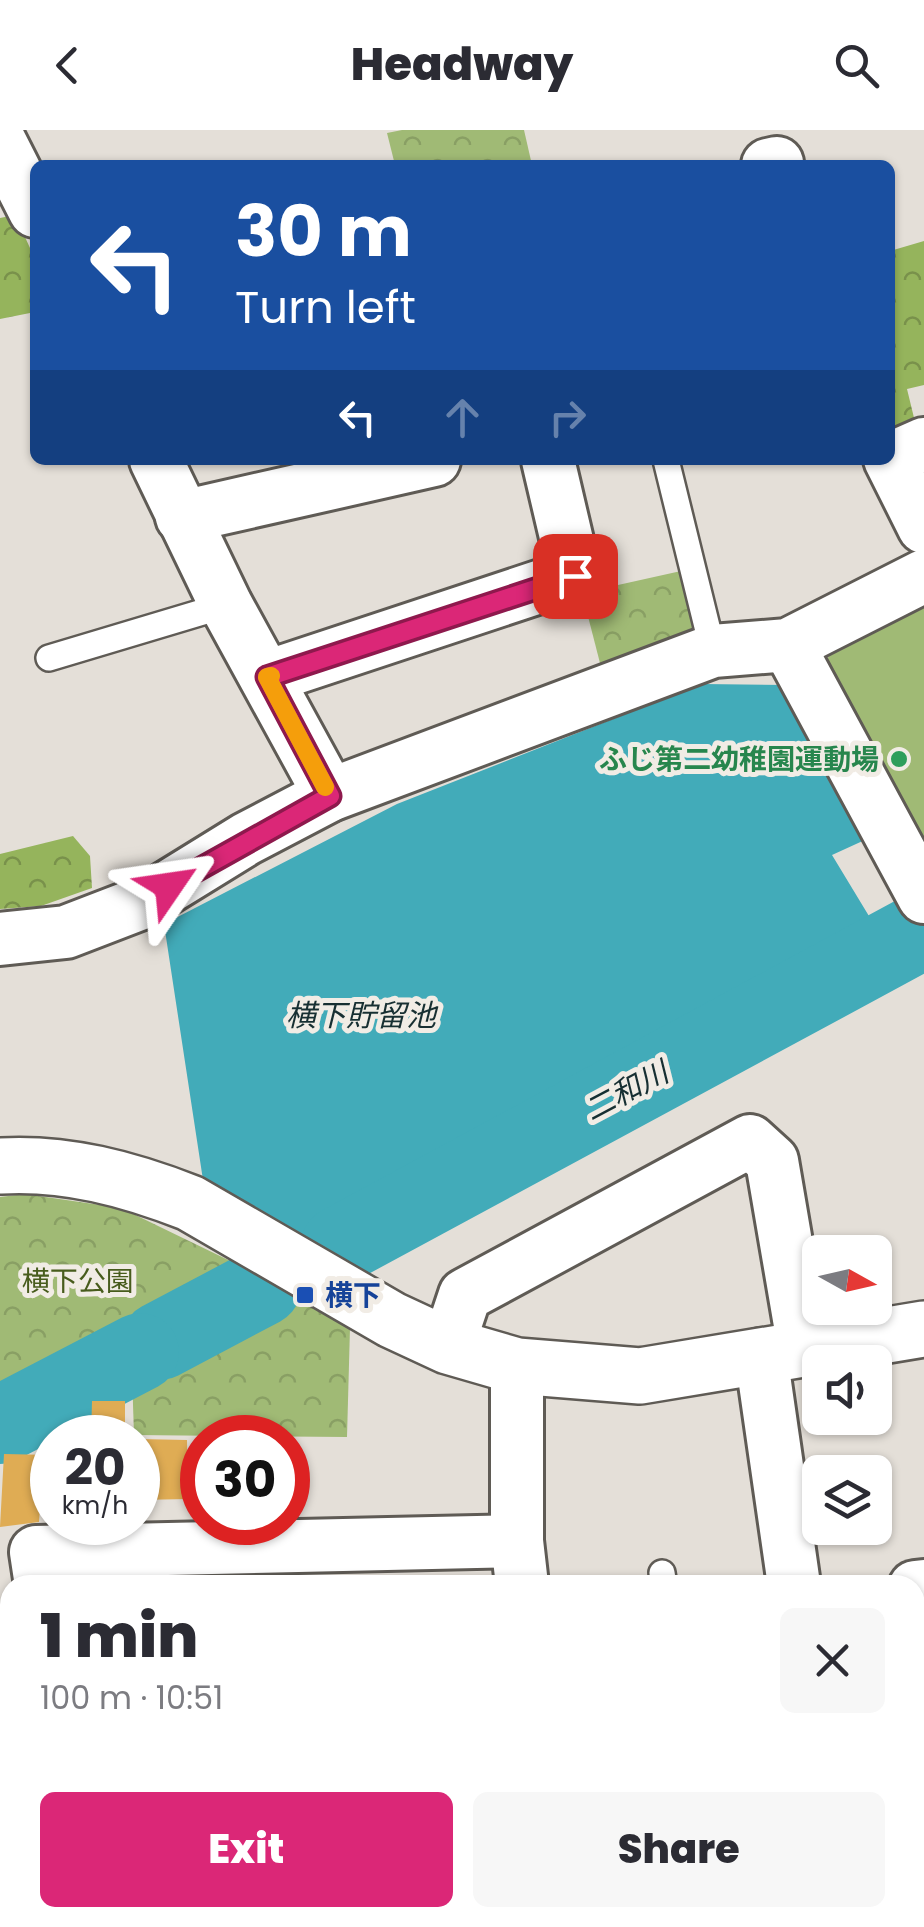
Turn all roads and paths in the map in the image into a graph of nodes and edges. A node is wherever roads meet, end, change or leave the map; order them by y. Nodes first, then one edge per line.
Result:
1 (0, 142) edge
2 (30, 201) edge
3 (924, 444) edge
4 (895, 457) edge
5 (158, 465) edge
6 (412, 465) edge
7 (549, 465) edge
8 (667, 465) edge
9 (893, 465) edge
10 (182, 517) junction
11 (924, 527) edge
12 (924, 576) edge
13 (226, 605) junction
14 (788, 645) junction
15 (712, 652) junction
16 (50, 658) dead end
17 (267, 677) junction
18 (330, 796) junction
19 (924, 897) edge
20 (0, 939) edge
21 (0, 1166) edge
22 (924, 1328) edge
23 (448, 1346) junction
24 (782, 1352) junction
25 (517, 1366) junction
26 (519, 1563) edge
27 (39, 1575) edge
28 (793, 1575) edge

1 - 2 street
3 - 4 street
5 - 10 street
6 - 10 street
7 - 17 street
8 - 15 lane
9 - 11 street
10 - 13 street
12 - 14 street
13 - 16 lane
13 - 17 street
14 - 15 street
14 - 19 street
15 - 18 street
17 - 18 street
18 - 20 street
21 - 23 street
22 - 24 street
23 - 24 street
23 - 25 street
24 - 25 street
24 - 28 street
25 - 26 street
26 - 27 street

